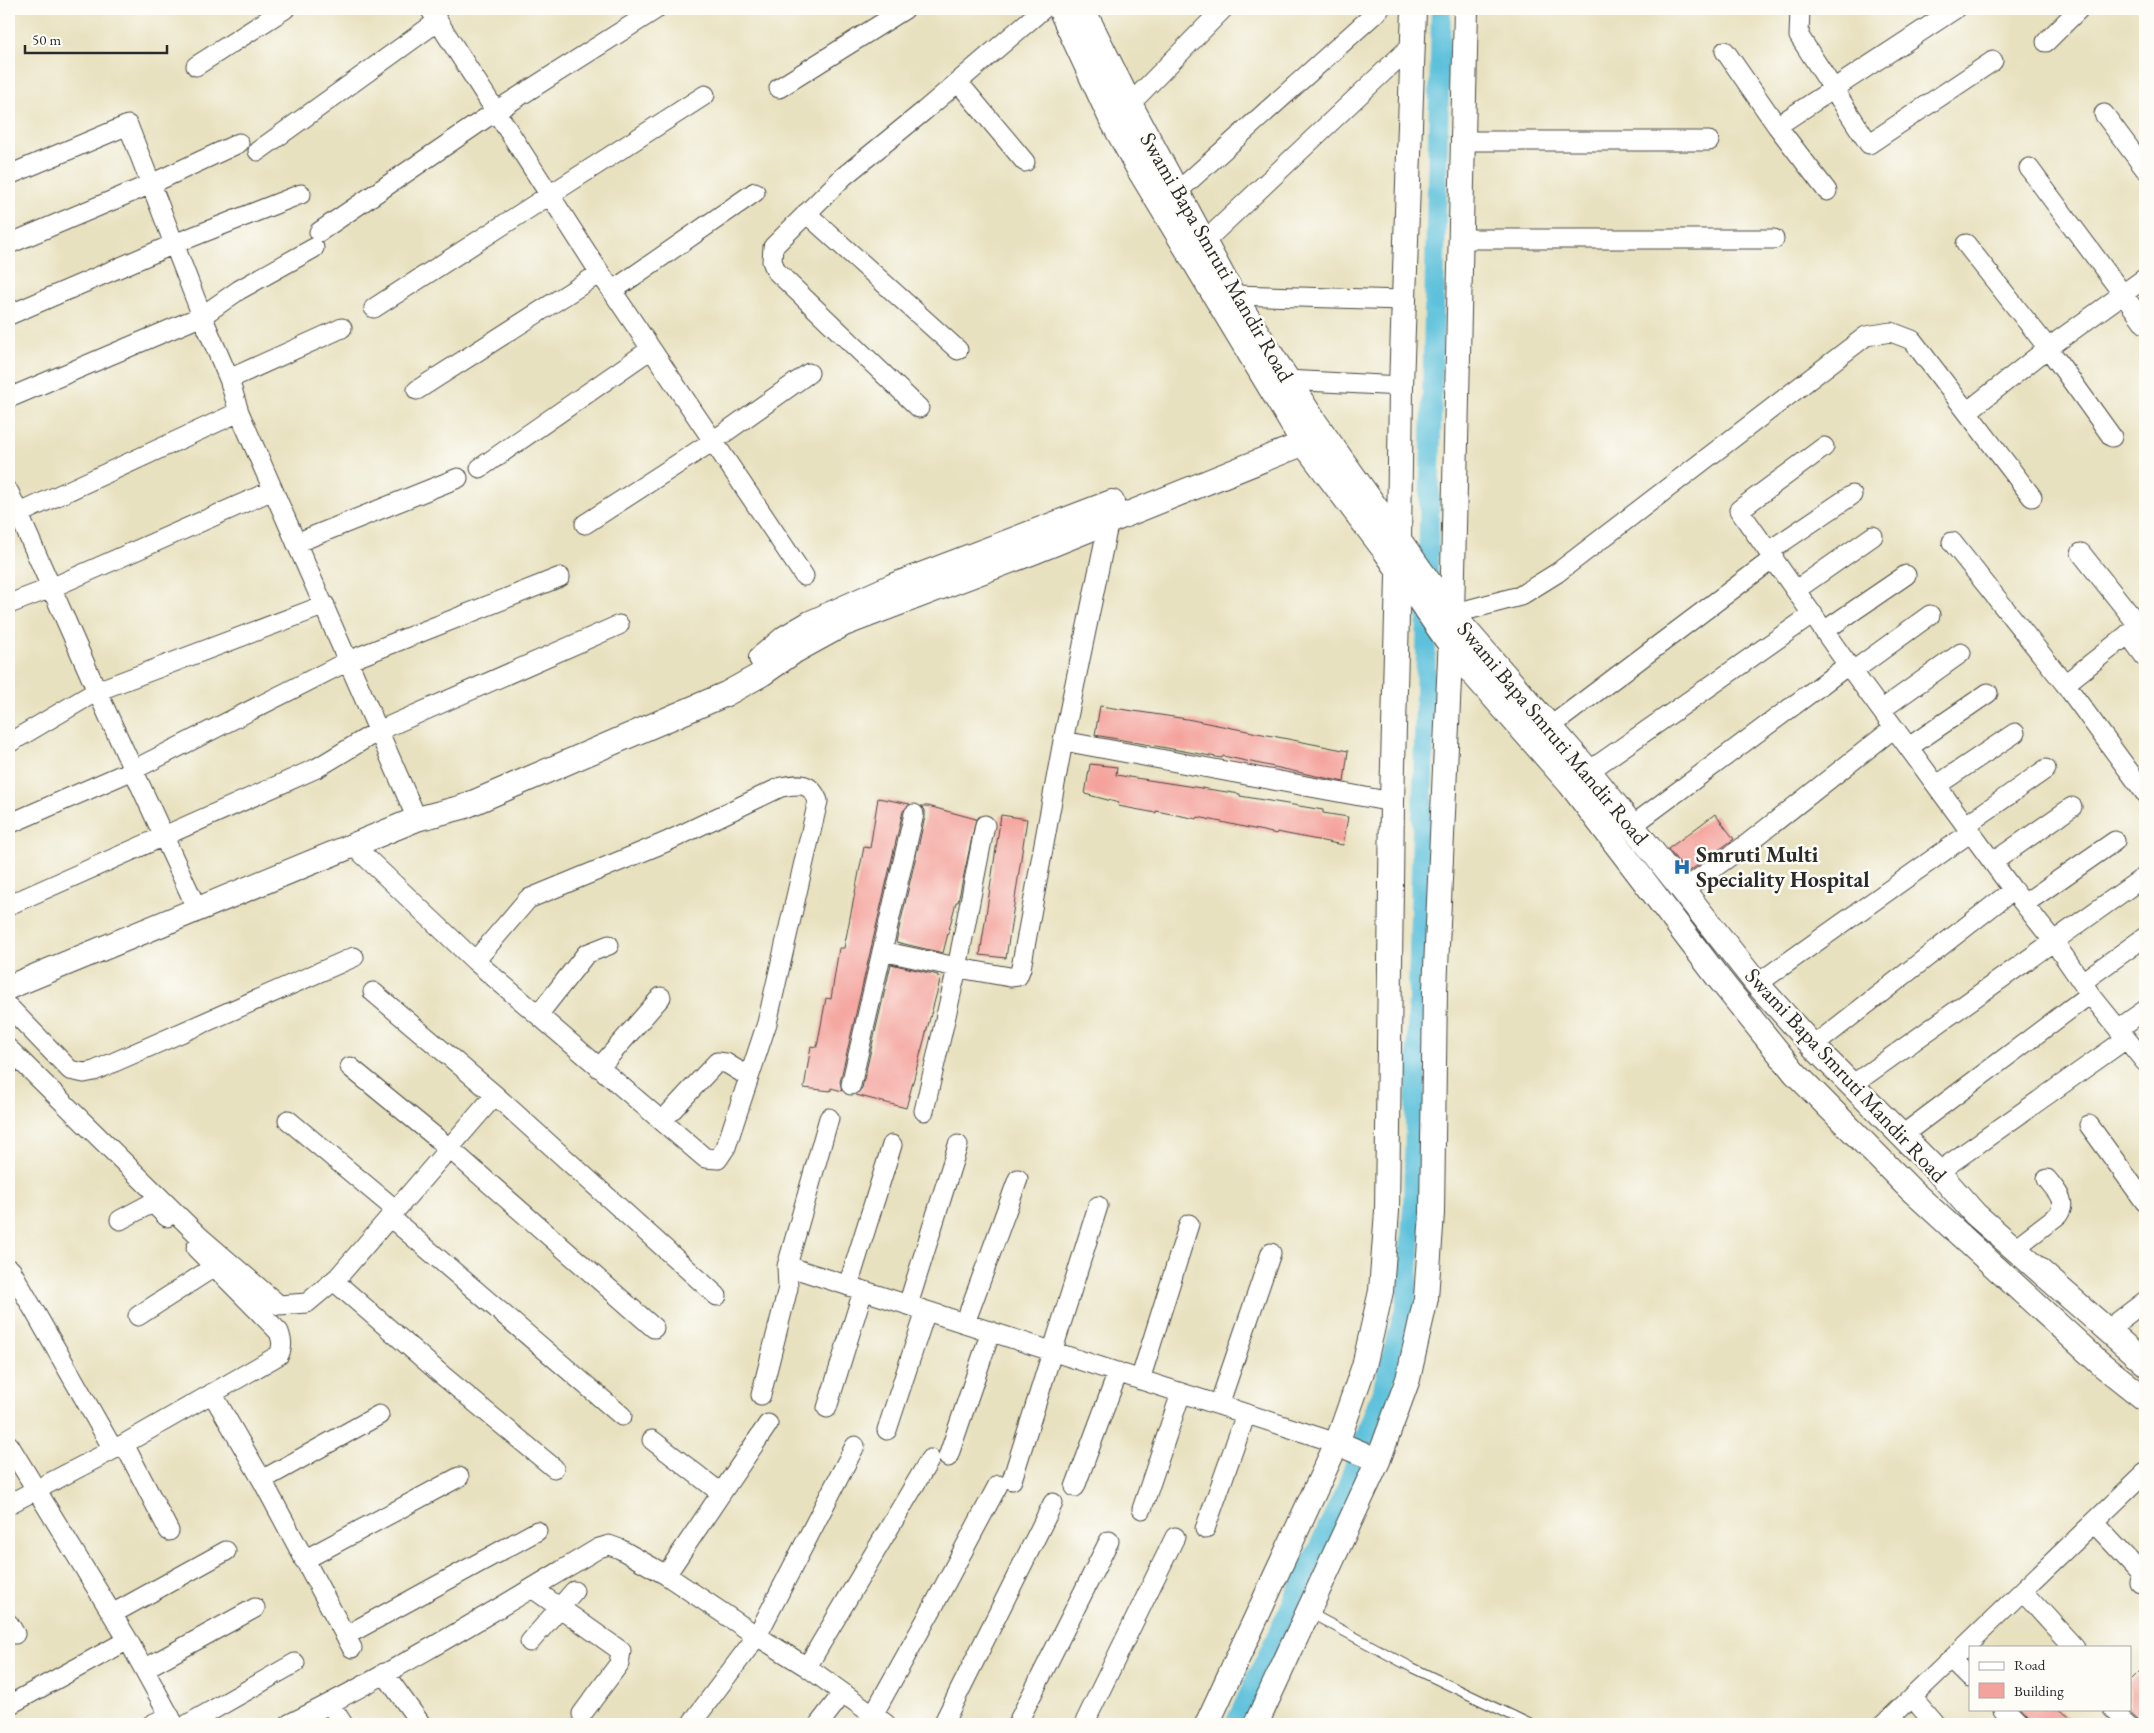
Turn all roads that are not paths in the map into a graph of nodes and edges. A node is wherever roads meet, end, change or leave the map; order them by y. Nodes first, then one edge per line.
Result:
1 (285, 9) edge
2 (904, 9) edge
3 (1043, 9) edge
4 (1060, 9) edge
5 (1084, 9) edge
6 (1223, 9) edge
7 (1380, 9) edge
8 (1414, 9) edge
9 (1466, 9) edge
10 (1800, 9) edge
11 (1955, 9) edge
12 (2079, 9) edge
13 (655, 10) dead end
14 (434, 15) edge
15 (2046, 42) dead end
16 (1412, 44) junction
17 (1725, 51) dead end
18 (1994, 61) dead end
19 (196, 66) dead end
20 (958, 82) junction
21 (779, 88) dead end
22 (1833, 88) junction
23 (705, 95) dead end
24 (1130, 104) junction
25 (496, 111) junction
26 (2104, 114) dead end
27 (1777, 126) junction
28 (1463, 141) junction
29 (1709, 141) dead end
30 (239, 143) dead end
31 (258, 151) dead end
32 (1025, 162) dead end
33 (2029, 168) dead end
34 (2145, 169) edge
35 (9, 175) edge
36 (151, 184) junction
37 (1827, 191) dead end
38 (755, 192) dead end
39 (1177, 192) junction
40 (301, 194) dead end
41 (550, 196) junction
42 (806, 213) junction
43 (1460, 239) junction
44 (1774, 239) dead end
45 (1205, 241) junction
46 (9, 244) edge
47 (174, 244) junction
48 (1966, 244) dead end
49 (600, 273) junction
50 (2145, 278) edge
51 (612, 291) junction
52 (2124, 293) junction
53 (1233, 295) junction
54 (1404, 300) junction
55 (374, 308) dead end
56 (9, 315) edge
57 (202, 316) junction
58 (2145, 324) edge
59 (342, 328) dead end
60 (651, 348) junction
61 (2048, 348) junction
62 (958, 350) dead end
63 (809, 373) dead end
64 (229, 379) junction
65 (1286, 380) junction
66 (1401, 386) junction
67 (416, 390) dead end
68 (9, 398) edge
69 (919, 408) dead end
70 (240, 412) junction
71 (1967, 412) junction
72 (1309, 433) junction
73 (2112, 437) dead end
74 (713, 441) junction
75 (1824, 447) dead end
76 (480, 468) dead end
77 (458, 478) dead end
78 (273, 490) junction
79 (9, 492) edge
80 (1852, 495) dead end
81 (2032, 497) dead end
82 (1109, 512) junction
83 (18, 514) junction
84 (585, 524) dead end
85 (1873, 536) dead end
86 (1399, 540) junction
87 (1952, 542) dead end
88 (296, 543) junction
89 (2081, 553) dead end
90 (1771, 554) junction
91 (1398, 570) junction
92 (1906, 575) dead end
93 (804, 576) dead end
94 (560, 577) dead end
95 (51, 588) junction
96 (1796, 590) junction
97 (9, 604) edge
98 (324, 605) junction
99 (1452, 614) junction
100 (1813, 614) junction
101 (1930, 615) dead end
102 (619, 625) dead end
103 (2137, 627) edge
104 (1824, 631) junction
105 (1451, 646) junction
106 (1961, 653) dead end
107 (2145, 657) edge
108 (348, 661) junction
109 (1850, 668) junction
110 (2064, 684) junction
111 (97, 691) junction
112 (1988, 693) dead end
113 (1881, 710) junction
114 (1550, 726) junction
115 (1894, 728) junction
116 (378, 731) junction
117 (2015, 733) dead end
118 (1063, 741) junction
119 (9, 743) edge
120 (1909, 747) junction
121 (2046, 769) dead end
122 (133, 770) junction
123 (1589, 771) junction
124 (1937, 785) junction
125 (2145, 793) edge
126 (1392, 802) junction
127 (2072, 807) dead end
128 (914, 814) dead end
129 (426, 816) junction
130 (9, 824) edge
131 (985, 825) dead end
132 (1633, 825) junction
133 (1969, 829) junction
134 (164, 837) junction
135 (2115, 841) dead end
136 (353, 846) junction
137 (1993, 862) junction
138 (2141, 880) dead end
139 (1683, 890) junction
140 (2018, 897) junction
141 (9, 904) edge
142 (197, 909) junction
143 (2145, 937) edge
144 (2054, 942) junction
145 (609, 945) dead end
146 (882, 952) junction
147 (354, 958) dead end
148 (475, 961) junction
149 (957, 968) junction
150 (1757, 984) junction
151 (9, 987) edge
152 (2086, 988) junction
153 (374, 992) dead end
154 (661, 997) dead end
155 (9, 1007) edge
156 (2145, 1010) edge
157 (538, 1015) junction
158 (2122, 1034) junction
159 (1813, 1046) junction
160 (9, 1049) edge
161 (2145, 1062) edge
162 (350, 1067) dead end
163 (599, 1068) junction
164 (749, 1077) junction
165 (851, 1085) dead end
166 (1852, 1086) junction
167 (495, 1095) junction
168 (924, 1111) dead end
169 (829, 1118) dead end
170 (288, 1120) dead end
171 (662, 1121) junction
172 (2089, 1125) dead end
173 (1901, 1136) junction
174 (892, 1145) dead end
175 (958, 1145) dead end
176 (449, 1148) junction
177 (1938, 1172) junction
178 (1018, 1178) dead end
179 (2047, 1180) dead end
180 (2145, 1202) edge
181 (1098, 1206) dead end
182 (166, 1210) junction
183 (393, 1213) junction
184 (120, 1220) dead end
185 (1190, 1224) dead end
186 (2015, 1248) junction
187 (1271, 1253) dead end
188 (787, 1266) junction
189 (214, 1267) junction
190 (11, 1270) dead end
191 (334, 1281) junction
192 (856, 1288) junction
193 (717, 1296) dead end
194 (2145, 1301) edge
195 (917, 1308) junction
196 (138, 1316) dead end
197 (965, 1323) junction
198 (654, 1328) dead end
199 (2107, 1330) junction
200 (990, 1331) junction
201 (1052, 1351) junction
202 (2145, 1363) edge
203 (1118, 1372) junction
204 (1140, 1380) junction
205 (212, 1393) junction
206 (1181, 1393) junction
207 (761, 1395) dead end
208 (2145, 1399) edge
209 (1219, 1405) junction
210 (827, 1408) dead end
211 (1246, 1414) junction
212 (379, 1415) dead end
213 (622, 1416) dead end
214 (768, 1424) dead end
215 (887, 1430) dead end
216 (652, 1440) dead end
217 (1337, 1443) junction
218 (9, 1445) edge
219 (119, 1446) junction
220 (855, 1446) dead end
221 (1378, 1460) junction
222 (554, 1468) dead end
223 (2145, 1474) edge
224 (459, 1477) dead end
225 (262, 1480) junction
226 (1075, 1487) dead end
227 (36, 1489) junction
228 (721, 1493) junction
229 (1053, 1503) dead end
230 (9, 1504) edge
231 (1142, 1509) dead end
232 (2094, 1523) junction
233 (1205, 1529) dead end
234 (169, 1531) dead end
235 (537, 1531) dead end
236 (1175, 1537) dead end
237 (1109, 1541) dead end
238 (226, 1551) dead end
239 (304, 1560) junction
240 (666, 1575) junction
241 (2139, 1582) dead end
242 (532, 1588) junction
243 (574, 1591) dead end
244 (2023, 1591) junction
245 (255, 1608) dead end
246 (560, 1609) junction
247 (1308, 1612) junction
248 (112, 1614) junction
249 (757, 1636) junction
250 (128, 1640) junction
251 (530, 1642) dead end
252 (2073, 1646) edge
253 (1951, 1659) junction
254 (294, 1663) dead end
255 (807, 1667) junction
256 (144, 1669) junction
257 (384, 1673) junction
258 (1969, 1677) edge
259 (843, 1693) junction
260 (1912, 1697) junction
261 (330, 1704) junction
262 (9, 1705) edge
263 (2004, 1710) edge
264 (2115, 1710) edge
265 (582, 1714) dead end
266 (172, 1720) edge
267 (879, 1720) edge
268 (152, 1724) edge
269 (188, 1724) edge
270 (289, 1724) edge
271 (343, 1724) edge
272 (421, 1724) edge
273 (691, 1724) edge
274 (819, 1724) edge
275 (943, 1724) edge
276 (1017, 1724) edge
277 (1084, 1724) edge
278 (1207, 1724) edge
279 (1256, 1724) edge
280 (1530, 1724) edge
281 (1884, 1724) edge
282 (1935, 1724) edge
283 (2018, 1724) edge
284 (2131, 1724) edge

1 - 19 street
2 - 21 street
3 - 20 street
4 - 72 street
5 - 24 street, Swami Bapa Smruti Mandir Road
6 - 24 street
7 - 39 street
8 - 16 street
9 - 28 street
10 - 22 street
11 - 22 street
12 - 15 street
13 - 25 street
14 - 25 street
14 - 31 street
16 - 45 street
16 - 54 street
17 - 27 street
18 - 22 street
20 - 32 street
20 - 42 street
22 - 27 street
23 - 41 street
24 - 39 street, Swami Bapa Smruti Mandir Road
25 - 41 street
25 - 57 street
26 - 34 street
27 - 37 street
28 - 29 street
28 - 43 street
30 - 36 street
33 - 52 street
35 - 36 street
36 - 46 street
36 - 47 street
38 - 51 street
39 - 45 street, Swami Bapa Smruti Mandir Road
40 - 47 street
41 - 49 street
41 - 55 street
42 - 62 street
42 - 69 street
43 - 44 street
43 - 99 street
45 - 53 street, Swami Bapa Smruti Mandir Road
47 - 56 street
47 - 57 street
48 - 61 street
49 - 51 street
49 - 67 street
50 - 52 street
51 - 60 street
52 - 58 street
52 - 61 street
53 - 54 street
53 - 65 street, Swami Bapa Smruti Mandir Road
54 - 66 street
57 - 64 street
57 - 68 street
59 - 64 street
60 - 74 street
60 - 76 street
61 - 71 street
61 - 73 street
63 - 74 street
64 - 70 street
65 - 66 street
65 - 72 street, Swami Bapa Smruti Mandir Road
66 - 86 street
70 - 78 street
70 - 83 street
71 - 81 street
71 - 99 street
72 - 82 street
72 - 86 street, Swami Bapa Smruti Mandir Road
72 - 91 street
74 - 84 street
74 - 93 street
75 - 90 street
77 - 88 street
78 - 88 street
78 - 95 street
79 - 83 street
80 - 90 street
82 - 118 street
82 - 129 street
83 - 95 street
85 - 96 street
86 - 91 street
86 - 99 street, Swami Bapa Smruti Mandir Road
87 - 110 street
88 - 98 street
89 - 103 street
90 - 96 street
90 - 114 street
91 - 105 street
91 - 126 street
92 - 104 street
94 - 108 street
95 - 97 street
95 - 111 street
96 - 100 street
98 - 108 street
98 - 111 street
99 - 105 street
99 - 114 street, Swami Bapa Smruti Mandir Road
100 - 104 street
100 - 123 street
101 - 109 street
102 - 116 street
103 - 107 street
103 - 110 street
104 - 109 street
105 - 208 street
105 - 221 street
106 - 113 street
108 - 116 street
108 - 122 street
109 - 113 street
109 - 132 street
110 - 125 street
111 - 119 street
111 - 122 street
112 - 120 street
113 - 115 street
114 - 123 street, Swami Bapa Smruti Mandir Road
115 - 120 street
115 - 139 street
116 - 129 street
116 - 134 street
117 - 124 street
118 - 126 street
118 - 149 street
120 - 124 street
121 - 133 street
122 - 130 street
122 - 134 street
123 - 132 street, Swami Bapa Smruti Mandir Road
124 - 133 street
126 - 217 street
127 - 137 street
128 - 146 street
129 - 136 street
131 - 149 street
132 - 139 street, Swami Bapa Smruti Mandir Road
133 - 137 street
133 - 150 street
134 - 141 street
134 - 142 street
135 - 140 street
136 - 142 street
136 - 148 street
137 - 140 street
138 - 144 street
139 - 150 street, Swami Bapa Smruti Mandir Road
140 - 144 street
140 - 159 street
142 - 151 street
143 - 152 street
144 - 152 street
144 - 166 street
145 - 157 street
146 - 149 street
146 - 165 street
147 - 155 street
148 - 157 street
148 - 164 street
149 - 168 street
150 - 159 street, Swami Bapa Smruti Mandir Road
152 - 158 street
152 - 173 street
153 - 167 street
154 - 163 street
156 - 158 street
157 - 163 street
158 - 161 street
158 - 177 street
159 - 166 street, Swami Bapa Smruti Mandir Road
160 - 182 street
162 - 176 street
163 - 171 street
164 - 171 street
164 - 171 street
166 - 173 street, Swami Bapa Smruti Mandir Road
167 - 176 street
167 - 193 street
169 - 188 street
170 - 183 street
172 - 180 street
173 - 177 street, Swami Bapa Smruti Mandir Road
174 - 192 street
175 - 195 street
176 - 183 street
176 - 198 street
177 - 186 street, Swami Bapa Smruti Mandir Road
178 - 197 street
179 - 186 street
181 - 201 street
182 - 184 street
182 - 189 street
182 - 191 street
183 - 191 street
183 - 213 street
185 - 204 street
186 - 199 street, Swami Bapa Smruti Mandir Road
187 - 209 street
188 - 192 street
188 - 207 street
189 - 196 street
189 - 205 street
190 - 219 street
191 - 222 street
192 - 195 street
192 - 210 street
194 - 199 street
195 - 197 street
195 - 215 street
197 - 200 street
199 - 202 street, Swami Bapa Smruti Mandir Road
200 - 201 street
200 - 255 street
201 - 203 street
201 - 267 street
203 - 204 street
203 - 226 street
204 - 206 street
205 - 219 street
205 - 225 street
206 - 209 street
206 - 231 street
209 - 211 street
211 - 217 street
211 - 233 street
212 - 225 street
214 - 228 street
216 - 228 street
217 - 221 street
217 - 278 street
218 - 227 street
219 - 227 street
219 - 234 street
220 - 249 street
221 - 247 street
223 - 232 street
224 - 239 street
225 - 239 street
227 - 230 street
227 - 248 street
228 - 240 street
229 - 275 street
232 - 241 street
232 - 244 street
235 - 239 street
236 - 277 street
237 - 276 street
238 - 248 street
240 - 242 street
240 - 249 street
242 - 246 street
242 - 257 street
243 - 246 street
244 - 252 street
244 - 253 street
245 - 256 street
246 - 251 street
246 - 265 street
247 - 279 street
247 - 280 lane
248 - 250 street
249 - 255 street
249 - 273 street
250 - 256 street
250 - 262 street
253 - 258 street
253 - 260 street
254 - 269 street
255 - 259 street
256 - 266 street
257 - 261 street
257 - 272 street
259 - 267 street
259 - 274 street
260 - 281 street
260 - 282 street
261 - 270 street
261 - 271 street
263 - 283 street
264 - 284 street
266 - 268 street

